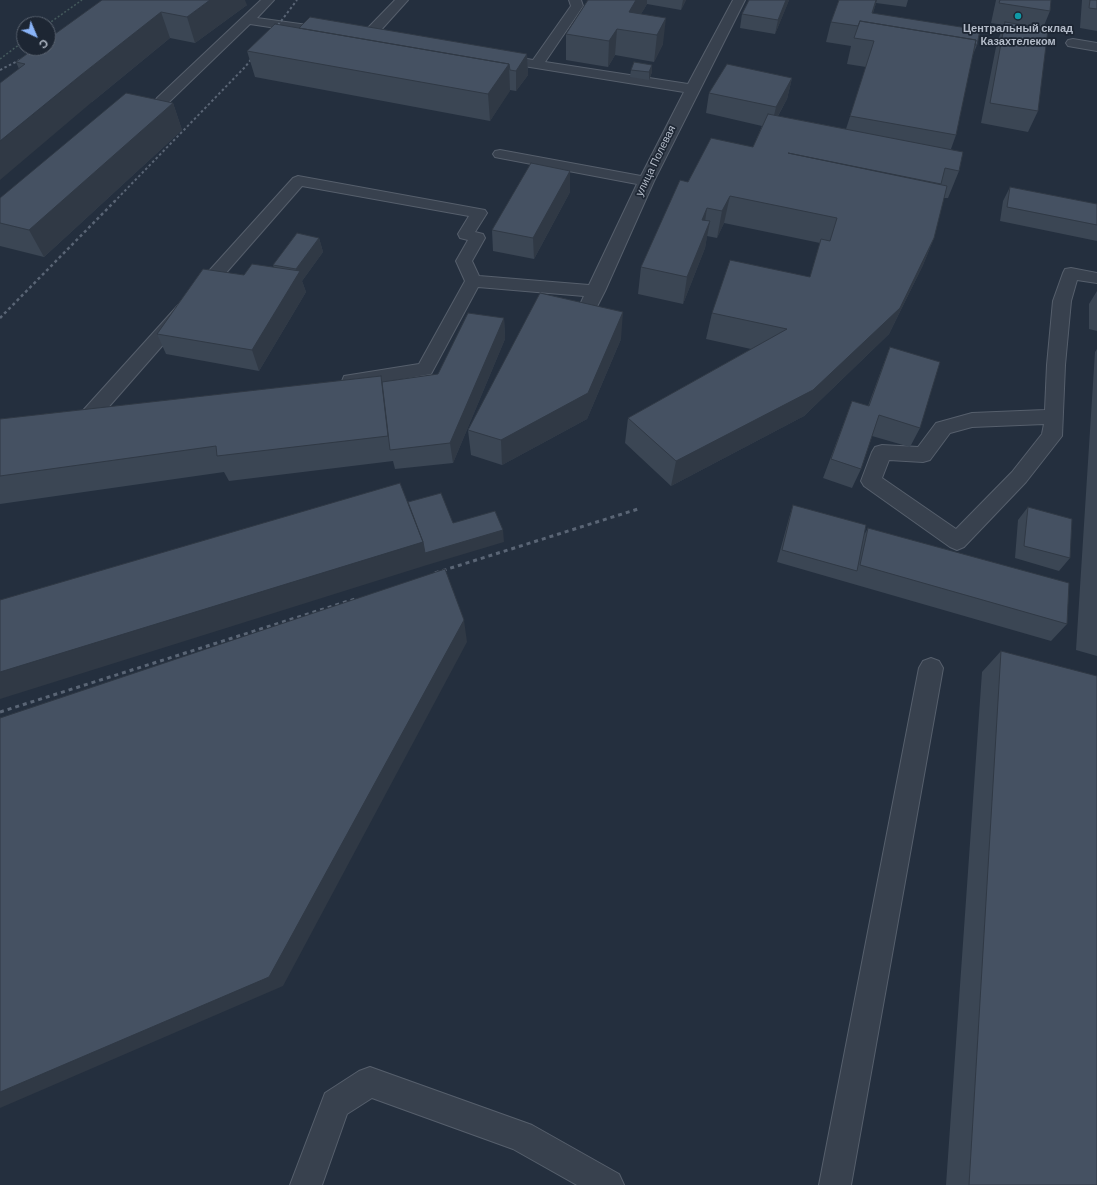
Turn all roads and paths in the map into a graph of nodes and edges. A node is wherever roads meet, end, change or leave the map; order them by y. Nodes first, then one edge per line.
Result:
1 (82, 0) edge
2 (268, 0) edge
3 (402, 0) edge
4 (575, 0) edge
5 (739, 0) edge
6 (56, 18) edge
7 (247, 20) junction
8 (367, 37) junction
9 (382, 40) edge
10 (1073, 43) dead end
11 (16, 47) edge
12 (1097, 47) edge
13 (483, 56) edge
14 (0, 58) edge
15 (537, 64) junction
16 (692, 89) junction
17 (162, 101) edge
18 (500, 154) dead end
19 (646, 181) junction
20 (1097, 278) edge
21 (473, 282) junction
22 (596, 291) junction
23 (579, 326) edge
24 (330, 384) edge
25 (1054, 417) junction
26 (109, 418) edge
27 (930, 668) dead end
28 (306, 1185) edge
29 (608, 1185) edge
30 (835, 1185) edge

1 - 6 path
2 - 7 street
3 - 8 street
4 - 15 street
5 - 16 street, улица Полевая
7 - 8 street
7 - 17 street
8 - 9 street
10 - 12 street
11 - 14 path
13 - 15 street
15 - 16 street
16 - 19 street, улица Полевая
18 - 19 street
19 - 22 street, улица Полевая
20 - 25 street
21 - 22 street
21 - 24 street
21 - 26 street
22 - 23 street, улица Полевая
25 - 25 street
27 - 30 street
28 - 29 street

